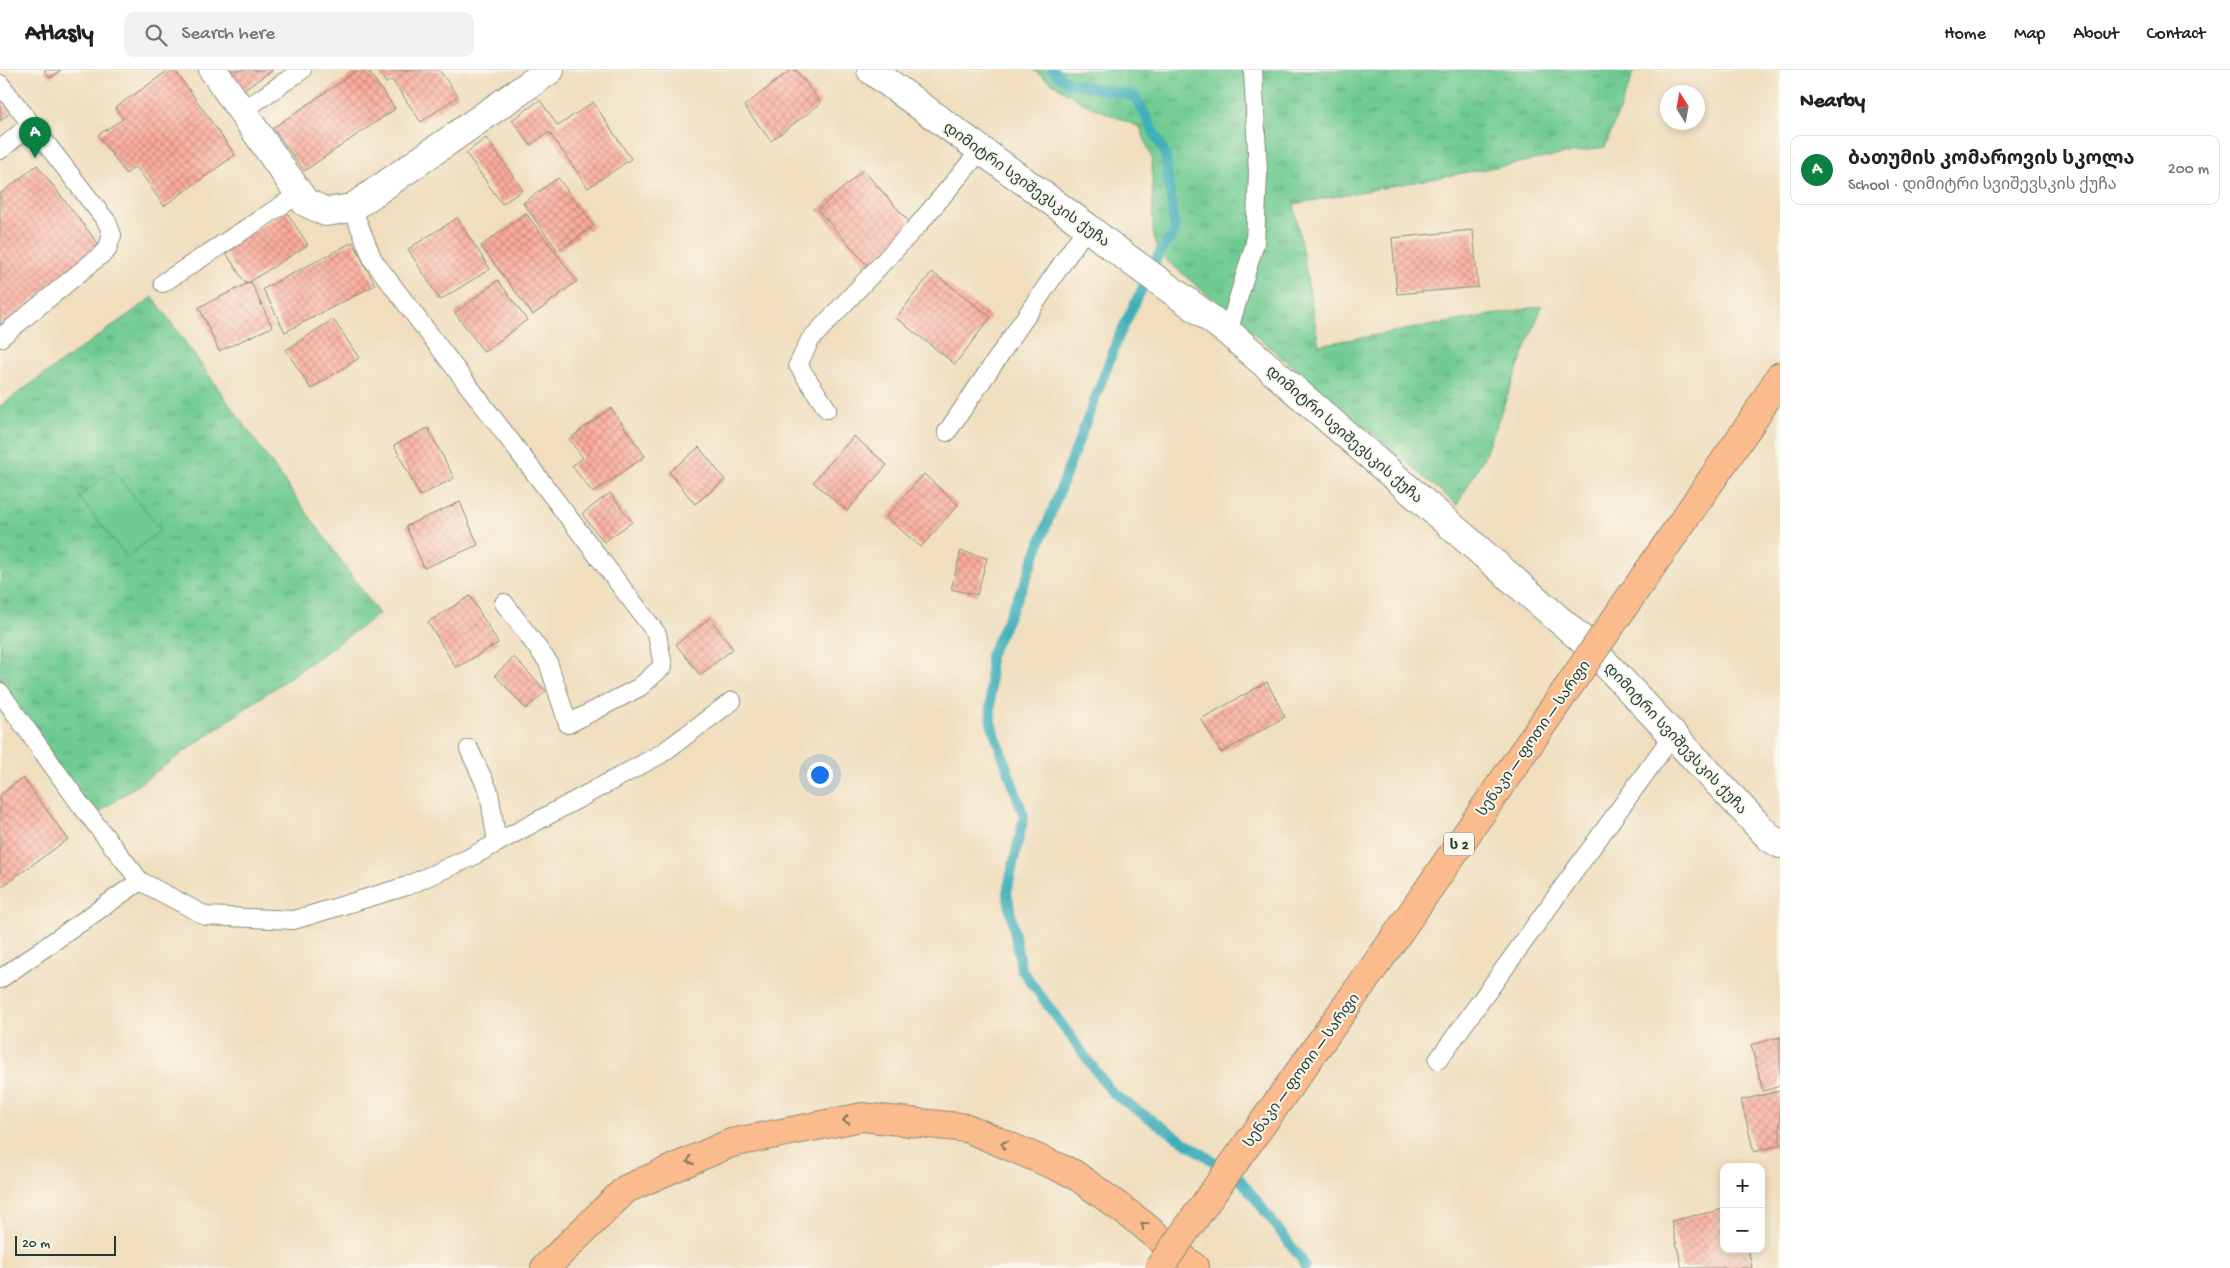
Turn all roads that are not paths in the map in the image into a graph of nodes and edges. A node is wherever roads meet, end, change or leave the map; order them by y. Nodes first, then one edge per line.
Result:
1 (212, 70) edge
2 (302, 70) edge
3 (550, 70) edge
4 (871, 70) edge
5 (1253, 70) edge
6 (0, 84) edge
7 (241, 112) junction
8 (31, 124) junction
9 (0, 150) edge
10 (982, 150) junction
11 (299, 194) junction
12 (352, 208) junction
13 (1087, 226) junction
14 (162, 282) dead end
15 (1228, 332) junction
16 (0, 338) edge
17 (1780, 376) edge
18 (827, 409) dead end
19 (947, 432) dead end
20 (504, 603) dead end
21 (0, 692) edge
22 (732, 702) dead end
23 (1673, 735) junction
24 (468, 749) dead end
25 (497, 843) junction
26 (1780, 844) edge
27 (140, 881) junction
28 (0, 979) edge
29 (1438, 1060) dead end
30 (545, 1268) edge
31 (1159, 1268) edge
32 (1195, 1268) edge

1 - 7 street
2 - 7 lane
3 - 12 street
4 - 10 street, დიმიტრი სვიშევსკის ქუჩა
5 - 15 lane
6 - 8 lane
7 - 11 street
8 - 9 lane
8 - 16 lane
10 - 13 street, დიმიტრი სვიშევსკის ქუჩა
10 - 18 lane
11 - 12 street
11 - 14 lane
12 - 20 lane
13 - 15 street, დიმიტრი სვიშევსკის ქუჩა
13 - 19 lane
15 - 23 street, დიმიტრი სვიშევსკის ქუჩა
17 - 31 highway, სენაკი — ფოთი — სარფი / ს 2, bridge
21 - 27 lane
22 - 25 lane
23 - 26 street, დიმიტრი სვიშევსკის ქუჩა
23 - 29 lane
24 - 25 lane
25 - 27 lane
27 - 28 lane
32 -> 30 highway

